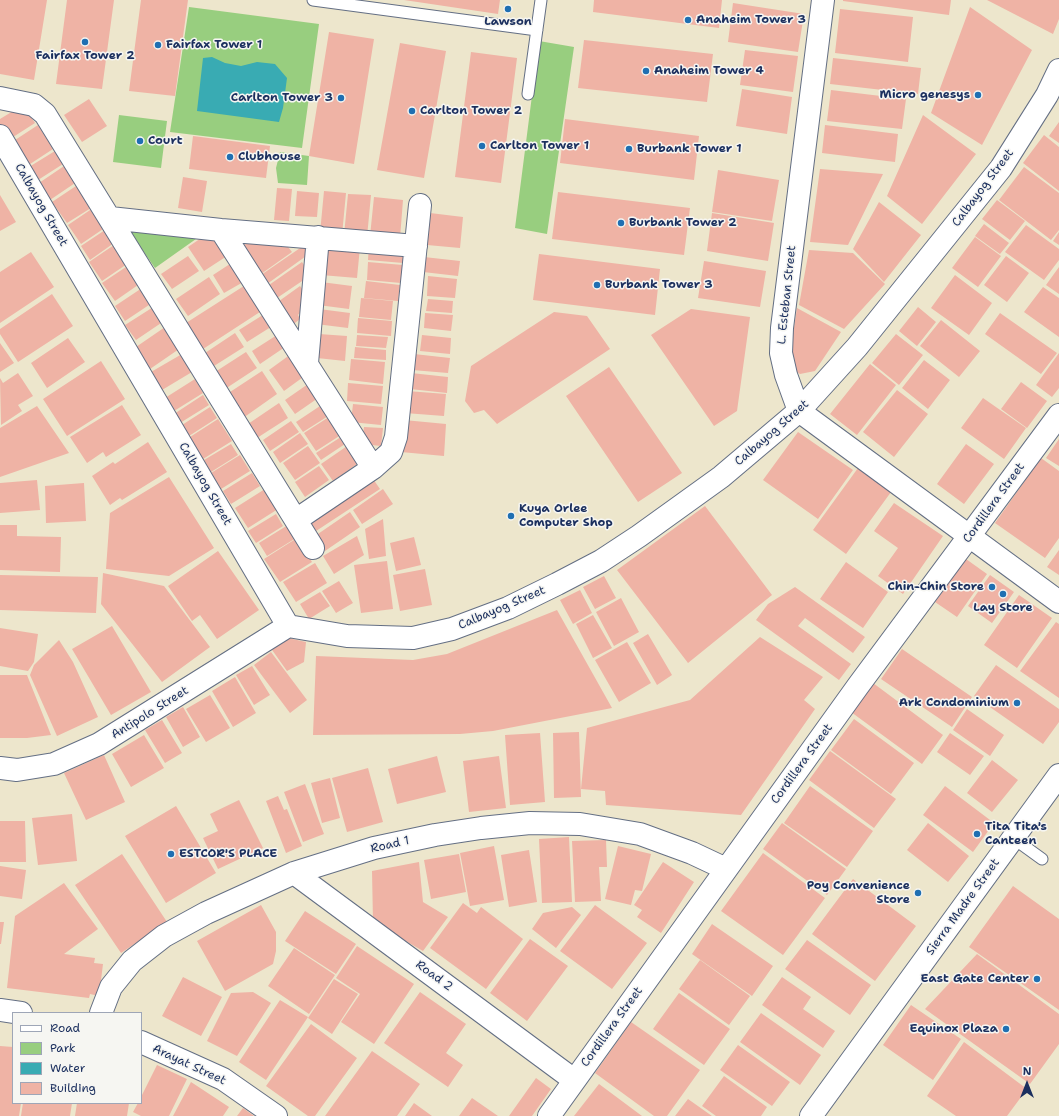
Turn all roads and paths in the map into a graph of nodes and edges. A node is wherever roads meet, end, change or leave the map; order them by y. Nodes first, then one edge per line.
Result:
1 (313, 0) edge
2 (540, 0) edge
3 (823, 0) edge
4 (537, 30) junction
5 (1059, 70) edge
6 (528, 94) dead end
7 (0, 98) edge
8 (0, 136) edge
9 (420, 205) dead end
10 (110, 218) junction
11 (221, 230) junction
12 (318, 237) junction
13 (416, 246) junction
14 (307, 363) junction
15 (799, 412) junction
16 (1059, 415) edge
17 (373, 468) junction
18 (296, 520) junction
19 (970, 537) junction
20 (313, 548) dead end
21 (1059, 602) edge
22 (288, 626) junction
23 (0, 768) edge
24 (1059, 775) edge
25 (1014, 838) junction
26 (1042, 859) dead end
27 (726, 869) junction
28 (294, 873) junction
29 (0, 1010) edge
30 (15, 1012) edge
31 (101, 1012) edge
32 (142, 1042) edge
33 (574, 1080) junction
34 (276, 1116) edge
35 (549, 1116) edge
36 (811, 1116) edge

1 - 4 lane
2 - 4 lane
3 - 15 street, L. Esteban Street
4 - 6 lane
5 - 15 street, Calbayog Street
7 - 10 street
8 - 22 street, Calbayog Street
9 - 13 street
10 - 11 street
10 - 18 street
11 - 12 street
11 - 14 street
12 - 13 street
12 - 14 street
13 - 17 street
14 - 17 street
15 - 19 street
15 - 22 street, Calbayog Street
16 - 19 street, Cordillera Street
17 - 18 street
18 - 20 street
19 - 21 street
19 - 27 street, Cordillera Street
22 - 23 street, Antipolo Street
24 - 25 street, Sierra Madre Street
25 - 26 lane
25 - 36 street, Sierra Madre Street
27 - 28 street, Road 1
27 - 33 street, Cordillera Street
28 - 31 street, Road 1
28 - 33 street, Road 2
29 - 30 street
32 - 34 street, Arayat Street
33 - 35 street, Cordillera Street

